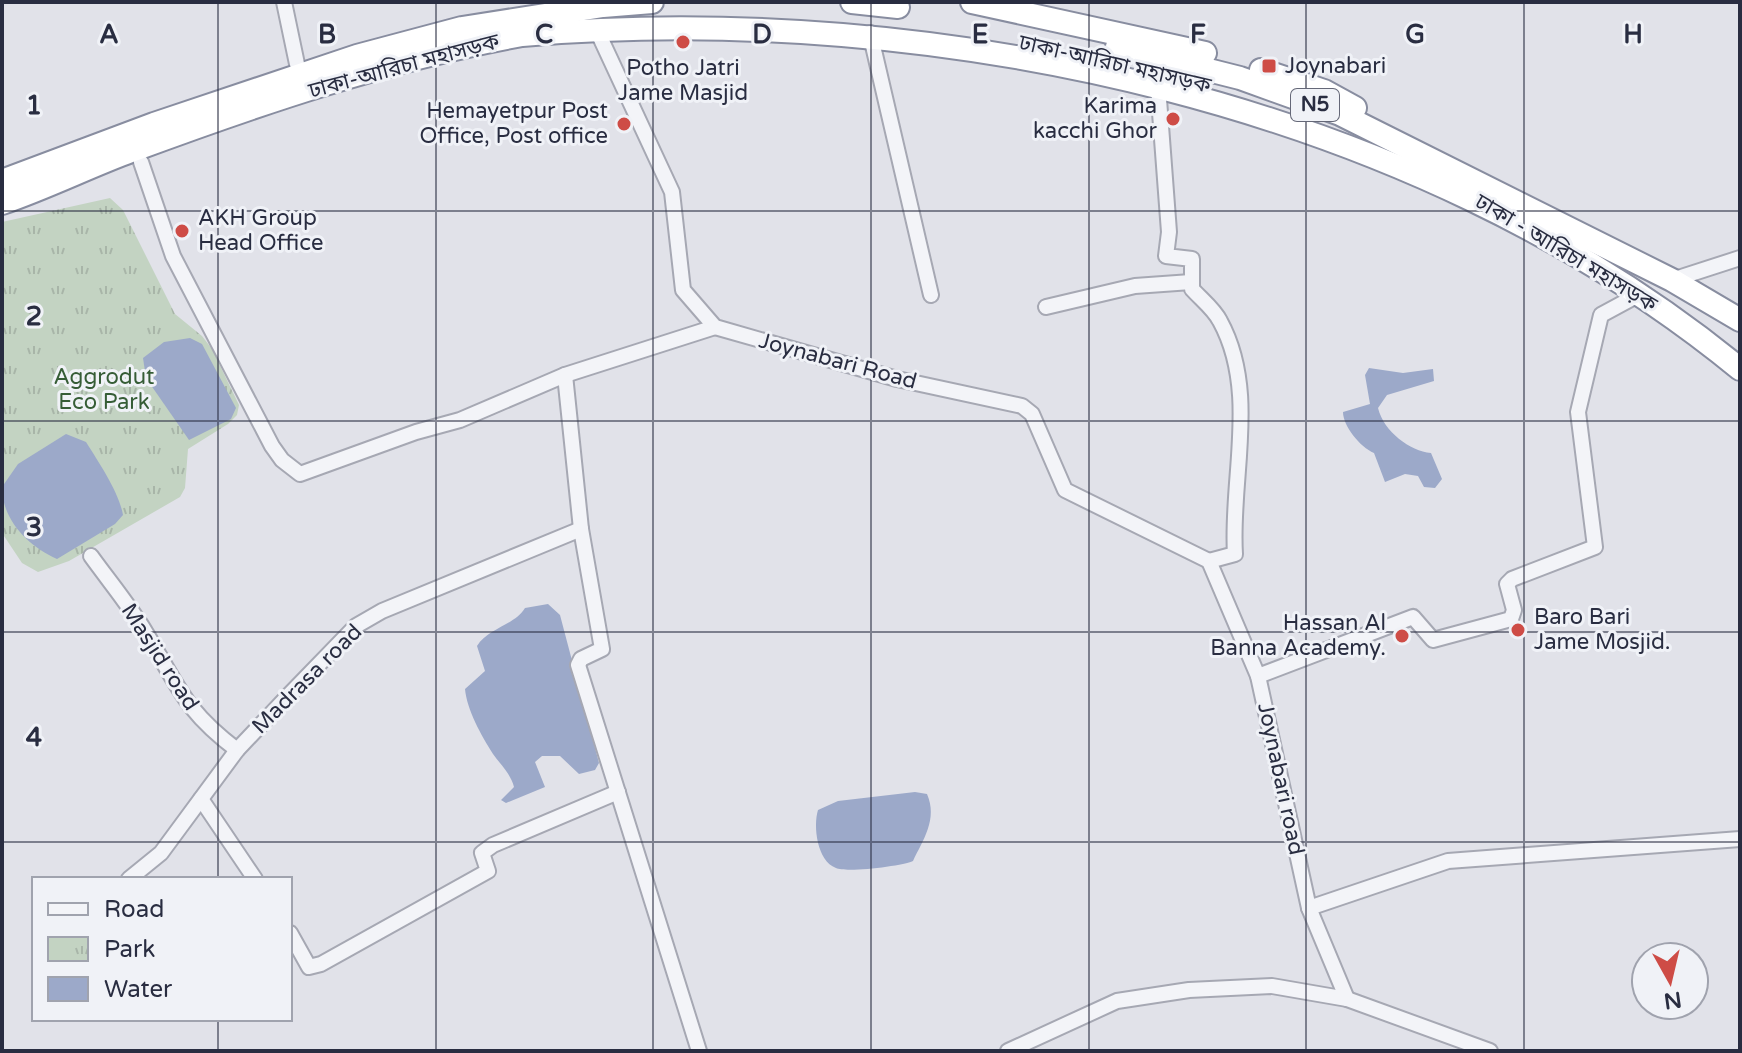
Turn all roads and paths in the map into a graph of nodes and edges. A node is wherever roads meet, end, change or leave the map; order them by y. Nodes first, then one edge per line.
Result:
1 (284, 2) edge
2 (534, 2) edge
3 (652, 2) edge
4 (852, 2) edge
5 (963, 8) edge
6 (924, 10) dead end
7 (870, 33) junction
8 (600, 37) junction
9 (297, 64) junction
10 (1158, 86) junction
11 (1386, 145) junction
12 (141, 162) junction
13 (13, 185) edge
14 (2, 203) edge
15 (1740, 258) edge
16 (1672, 280) junction
17 (1191, 285) junction
18 (931, 295) dead end
19 (1638, 295) junction
20 (1046, 307) dead end
21 (1740, 320) edge
22 (715, 327) junction
23 (1740, 369) edge
24 (565, 375) junction
25 (581, 529) junction
26 (91, 556) dead end
27 (1209, 561) junction
28 (1258, 676) junction
29 (237, 750) junction
30 (618, 792) junction
31 (201, 799) junction
32 (1740, 839) edge
33 (131, 877) edge
34 (254, 877) edge
35 (1309, 908) junction
36 (292, 937) edge
37 (1347, 999) junction
38 (699, 1051) edge
39 (1008, 1051) edge
40 (1490, 1051) edge

1 - 9 street
2 - 9 highway
3 - 13 highway, ঢাকা-আরিচা মহাসড়ক / N5
4 - 6 highway
5 - 11 highway, ঢাকা-আরিচা মহাসড়ক / N5
7 - 8 highway
7 - 10 highway
7 - 18 street
8 - 12 highway
8 - 22 street
9 - 13 highway
10 - 11 highway
10 - 17 street
11 - 13 highway, ঢাকা-আরিচা মহাসড়ক / N5
11 - 16 highway, ঢাকা-আরিচা মহাসড়ক / N5
11 - 19 highway, ঢাকা - আরিচা মহাসড়ক / N5
12 - 13 highway
12 - 24 street
13 - 14 highway, ঢাকা-আরিচা মহাসড়ক / N5
15 - 16 street
16 - 21 highway, ঢাকা-আরিচা মহাসড়ক / N5
17 - 20 street
17 - 27 street
19 - 23 highway, ঢাকা - আরিচা মহাসড়ক / N5
19 - 28 street
22 - 24 street
22 - 27 street, Joynabari Road
24 - 25 street
25 - 29 street, Madrasa road
25 - 30 street
26 - 29 street, Masjid road
27 - 28 street, Joynabari road
28 - 35 street, Joynabari road
29 - 31 street, Madrasa road
30 - 36 street
30 - 38 street
31 - 33 street, Madrasa road
31 - 34 street
32 - 35 street
35 - 37 street, Joynabari road
37 - 39 street
37 - 40 street

